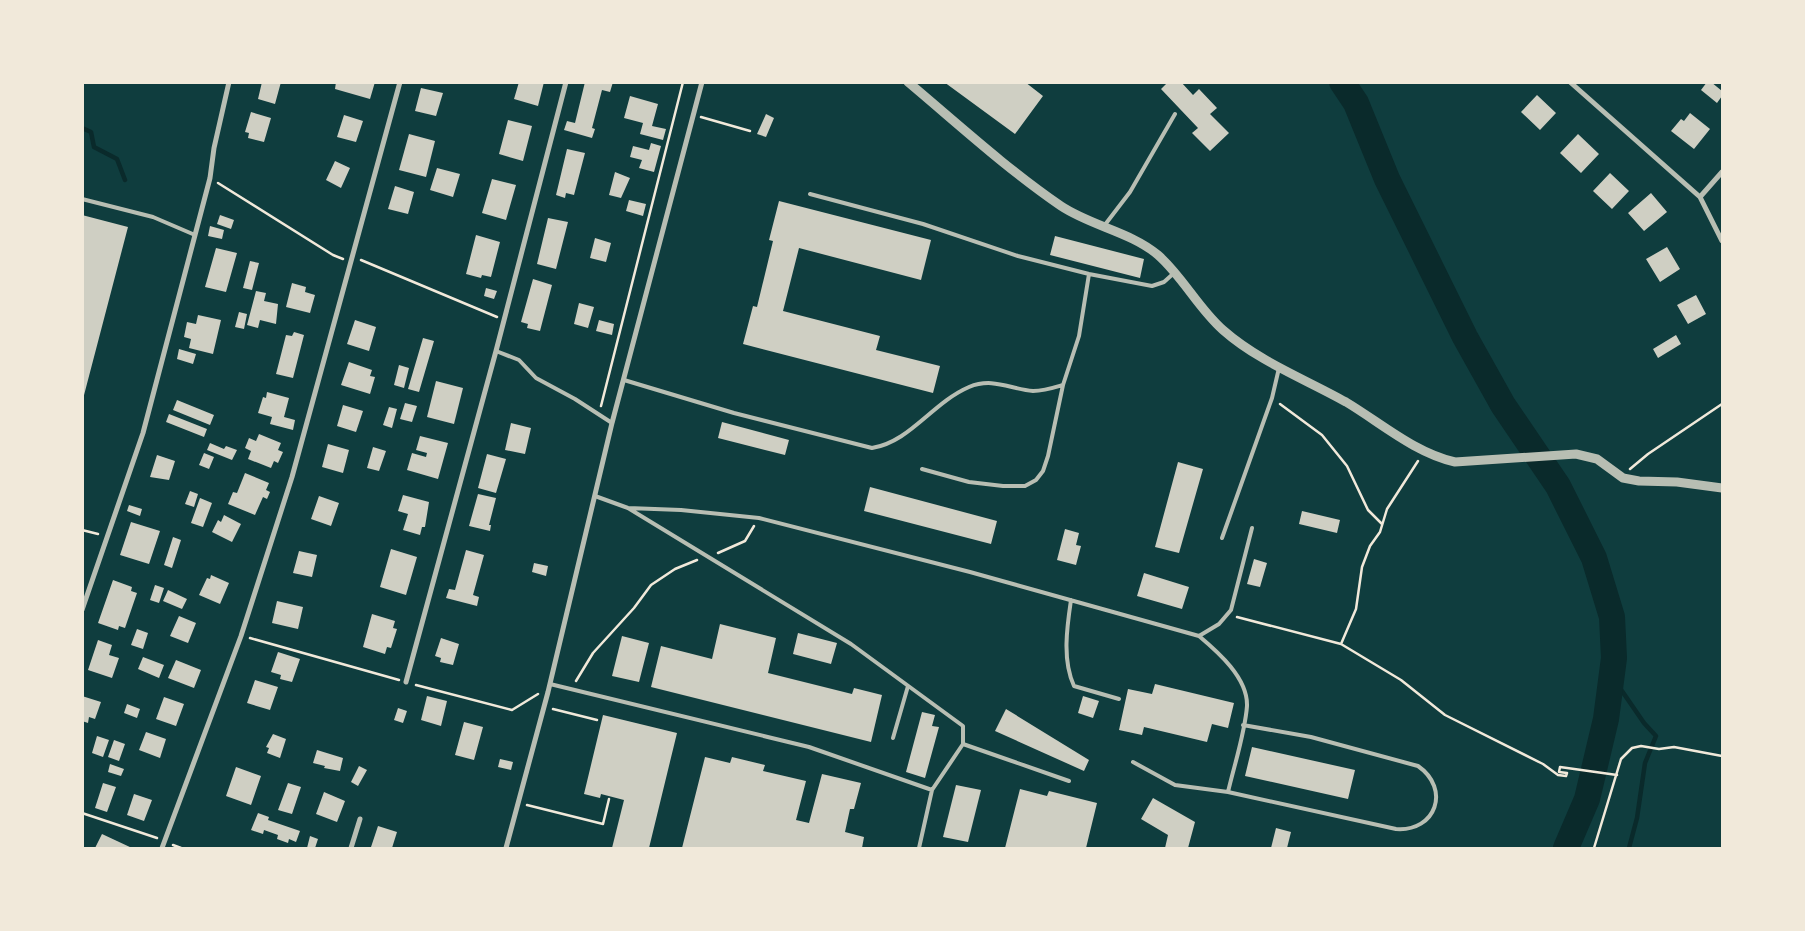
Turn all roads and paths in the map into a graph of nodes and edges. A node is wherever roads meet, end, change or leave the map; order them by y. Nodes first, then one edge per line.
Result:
1 (229, 82) edge
2 (400, 82) edge
3 (566, 82) edge
4 (683, 82) edge
5 (702, 82) edge
6 (908, 82) edge
7 (1570, 82) edge
8 (1175, 114) dead end
9 (693, 115) junction
10 (750, 131) dead end
11 (1722, 172) edge
12 (210, 178) junction
13 (810, 194) dead end
14 (1700, 197) junction
15 (82, 199) edge
16 (1103, 228) junction
17 (195, 235) junction
18 (1722, 241) edge
19 (352, 259) junction
20 (1174, 273) junction
21 (1089, 274) junction
22 (503, 320) junction
23 (496, 351) junction
24 (1280, 367) junction
25 (624, 380) junction
26 (1063, 385) junction
27 (1272, 398) junction
28 (1722, 404) edge
29 (599, 414) junction
30 (612, 423) junction
31 (1424, 451) junction
32 (922, 469) dead end
33 (1614, 473) junction
34 (1722, 488) edge
35 (595, 496) junction
36 (628, 508) junction
37 (759, 518) junction
38 (1382, 524) junction
39 (1252, 528) dead end
40 (82, 530) edge
41 (108, 536) junction
42 (1222, 538) dead end
43 (707, 556) junction
44 (1071, 600) junction
45 (82, 610) edge
46 (1229, 614) junction
47 (241, 636) junction
48 (1198, 636) junction
49 (1340, 644) junction
50 (406, 682) junction
51 (550, 684) junction
52 (908, 686) junction
53 (571, 689) junction
54 (548, 692) junction
55 (1119, 699) dead end
56 (544, 706) junction
57 (597, 720) dead end
58 (1243, 725) junction
59 (893, 738) dead end
60 (963, 744) junction
61 (1722, 756) edge
62 (1133, 762) dead end
63 (1617, 775) junction
64 (1069, 781) dead end
65 (932, 790) junction
66 (1228, 792) junction
67 (610, 799) dead end
68 (518, 803) junction
69 (82, 813) edge
70 (360, 819) dead end
71 (165, 841) junction
72 (162, 848) edge
73 (351, 848) edge
74 (506, 848) edge
75 (919, 848) edge
76 (1594, 848) edge

1 - 12 street
2 - 19 street
3 - 22 street
4 - 29 path
5 - 9 street
6 - 16 street
7 - 14 street
8 - 16 lane
9 - 10 path
9 - 25 street
11 - 14 street
12 - 17 street
12 - 19 path
13 - 21 lane
14 - 18 street
15 - 17 lane
16 - 20 street
17 - 41 street
19 - 22 path
19 - 47 street
20 - 21 lane
20 - 24 street
21 - 26 lane
22 - 23 street
23 - 29 lane
23 - 50 street
24 - 27 lane
24 - 31 street
25 - 26 lane
25 - 30 street
26 - 32 lane
27 - 38 path
27 - 42 lane
28 - 33 path
29 - 30 lane
30 - 35 street
31 - 33 street
31 - 38 path
33 - 34 street
35 - 36 lane
35 - 51 street
36 - 37 lane
36 - 43 lane
37 - 43 path
37 - 44 lane
38 - 49 path
39 - 46 lane
40 - 41 path
41 - 45 street
43 - 52 lane
43 - 53 path
44 - 48 lane
44 - 55 lane
46 - 48 lane
46 - 49 path
47 - 50 path
47 - 71 street
48 - 58 lane
49 - 63 path
50 - 54 path
51 - 53 lane
51 - 54 street
52 - 59 lane
52 - 60 lane
53 - 65 lane
54 - 56 street
56 - 57 path
56 - 68 street
58 - 66 lane
58 - 66 lane
60 - 64 lane
60 - 65 lane
61 - 63 path
62 - 66 lane
63 - 76 path
65 - 75 lane
67 - 68 path
68 - 74 street
69 - 71 path
70 - 73 street
71 - 72 street

